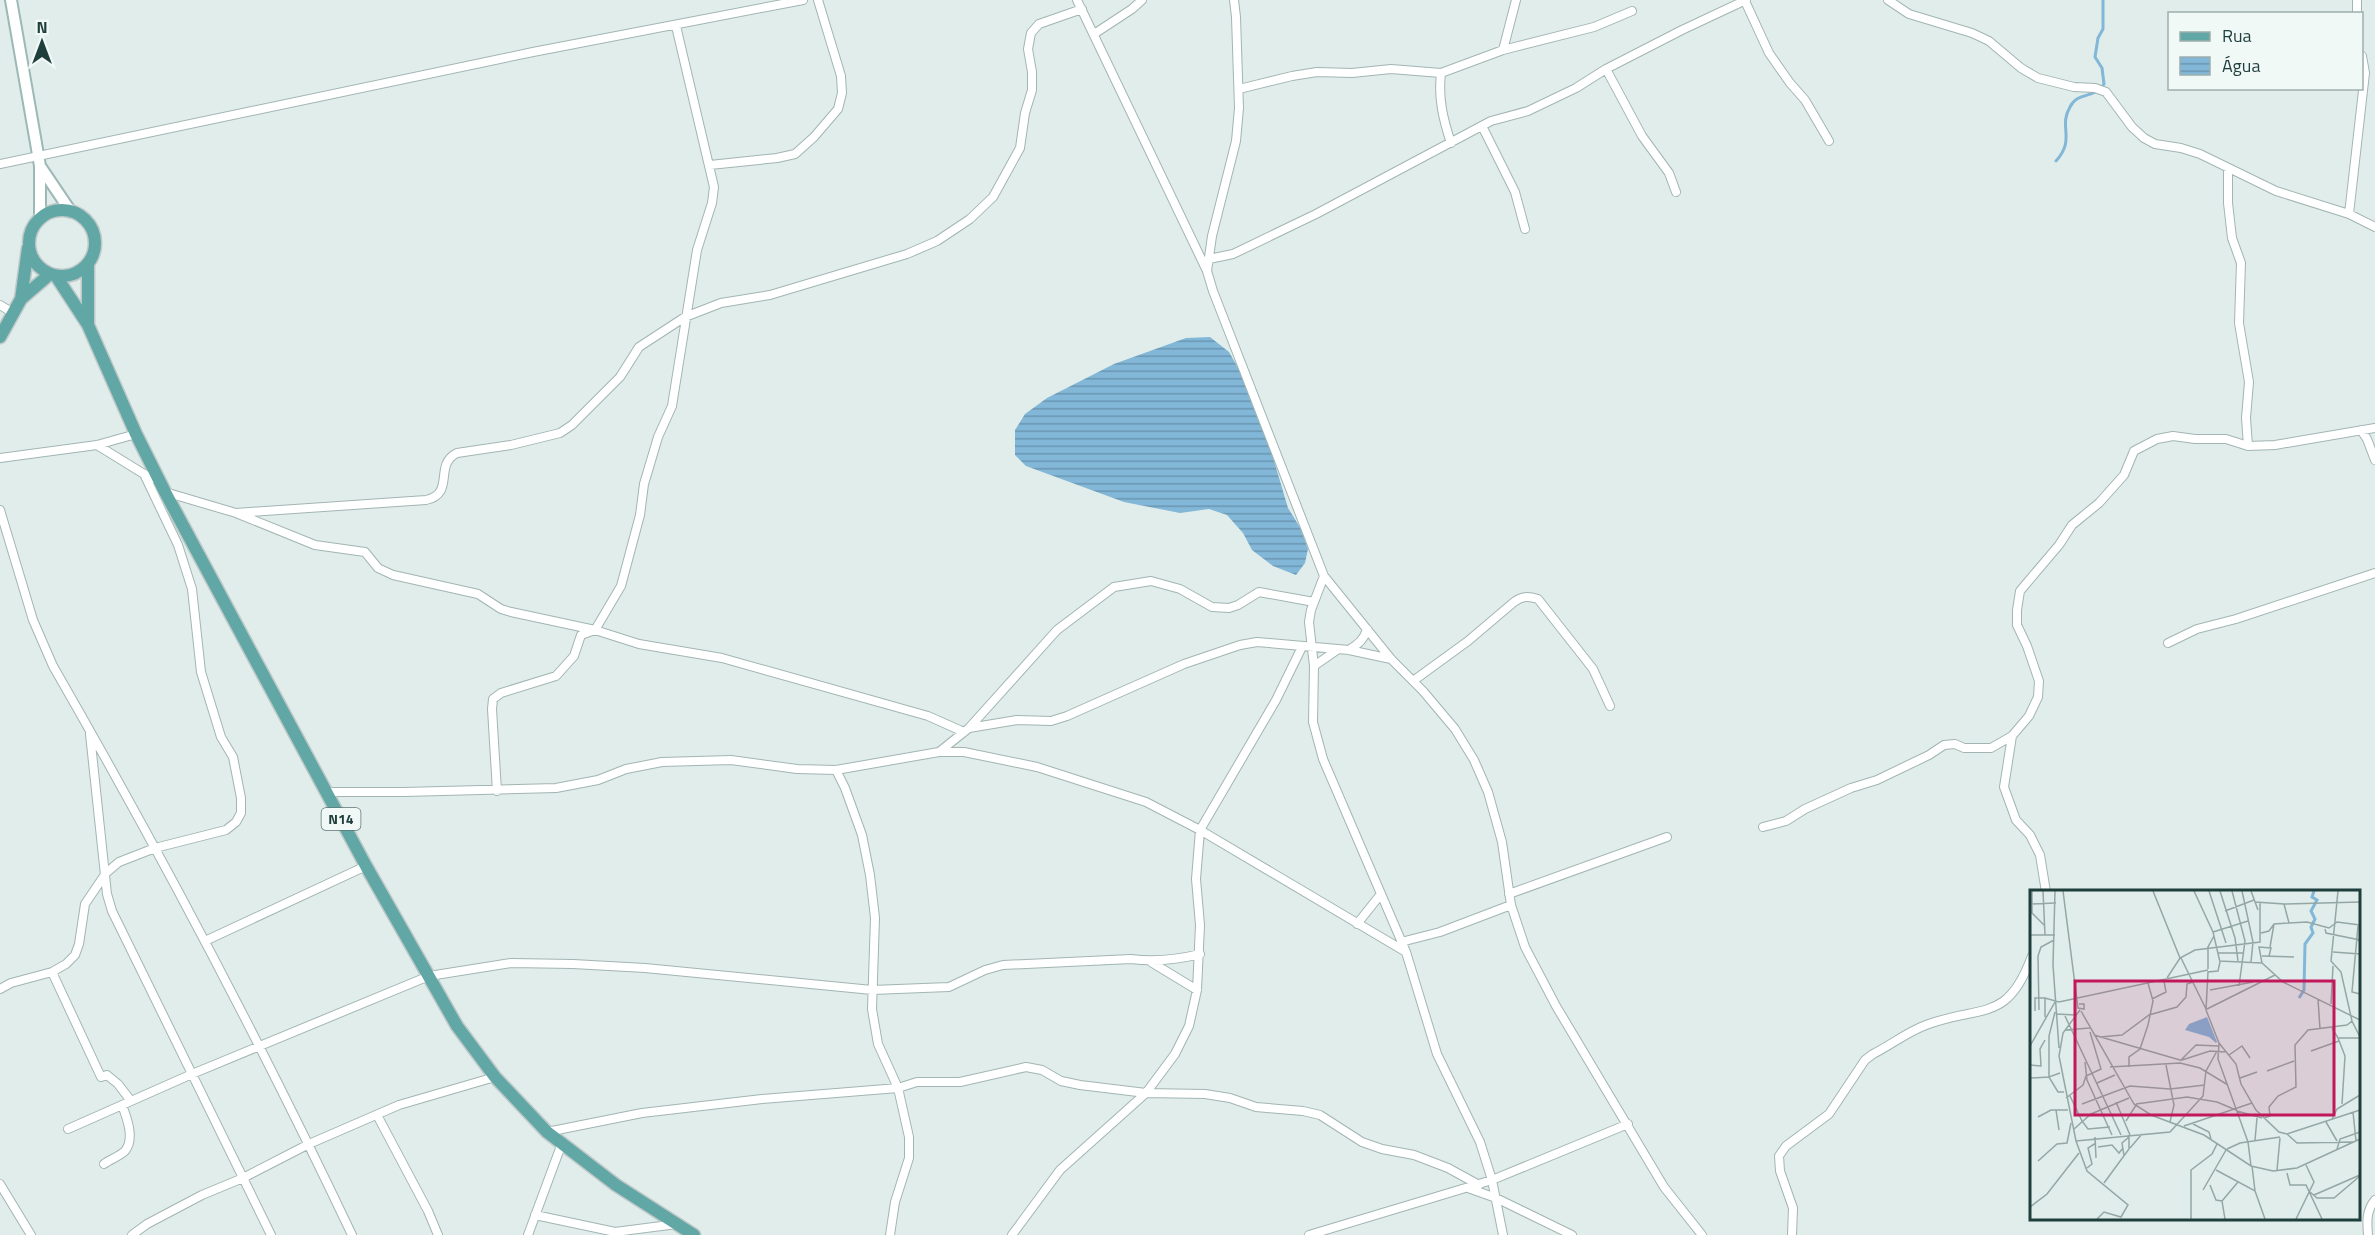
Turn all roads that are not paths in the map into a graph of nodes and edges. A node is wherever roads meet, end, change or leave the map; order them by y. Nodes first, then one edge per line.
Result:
1 (11, 0) edge
2 (803, 0) edge
3 (818, 0) edge
4 (1077, 0) edge
5 (1142, 0) edge
6 (1234, 0) edge
7 (1516, 0) edge
8 (1888, 0) edge
9 (1745, 1) edge
10 (1082, 9) junction
11 (1632, 11) dead end
12 (676, 26) junction
13 (1094, 34) junction
14 (1503, 51) junction
15 (2363, 64) edge
16 (1606, 69) junction
17 (1441, 73) junction
18 (1239, 89) junction
19 (1482, 126) junction
20 (1829, 141) dead end
21 (1451, 143) junction
22 (39, 161) junction
23 (0, 164) edge
24 (710, 165) junction
25 (2228, 168) junction
26 (1676, 192) dead end
27 (71, 212) junction
28 (2349, 214) junction
29 (40, 219) junction
30 (2375, 227) edge
31 (1525, 228) dead end
32 (29, 242) junction
33 (1209, 259) junction
34 (88, 264) junction
35 (1207, 271) junction
36 (53, 275) junction
37 (21, 299) junction
38 (0, 305) edge
39 (13, 313) junction
40 (685, 317) junction
41 (88, 325) junction
42 (0, 337) edge
43 (2375, 428) edge
44 (2361, 430) junction
45 (136, 434) junction
46 (97, 445) junction
47 (2248, 446) junction
48 (0, 458) edge
49 (2375, 460) edge
50 (144, 474) junction
51 (162, 486) junction
52 (0, 510) edge
53 (236, 513) junction
54 (2375, 573) edge
55 (1324, 576) junction
56 (1314, 602) junction
57 (1367, 629) junction
58 (595, 630) junction
59 (2168, 643) dead end
60 (1302, 647) junction
61 (1312, 648) junction
62 (1337, 650) junction
63 (1349, 650) junction
64 (1391, 659) junction
65 (1314, 666) junction
66 (1413, 681) junction
67 (1610, 706) dead end
68 (90, 729) junction
69 (966, 730) junction
70 (2012, 736) junction
71 (939, 752) junction
72 (836, 770) junction
73 (497, 791) junction
74 (326, 792) junction
75 (1763, 827) dead end
76 (1200, 830) junction
77 (1667, 837) dead end
78 (155, 848) junction
79 (366, 866) junction
80 (106, 873) junction
81 (2046, 890) edge
82 (1381, 894) junction
83 (1509, 894) junction
84 (1511, 905) junction
85 (1357, 924) junction
86 (205, 941) junction
87 (1401, 942) junction
88 (1406, 952) junction
89 (1200, 954) junction
90 (2030, 959) edge
91 (1150, 962) junction
92 (52, 972) junction
93 (429, 976) junction
94 (0, 989) edge
95 (872, 990) junction
96 (1197, 990) junction
97 (260, 1047) junction
98 (192, 1074) junction
99 (495, 1077) junction
100 (898, 1088) junction
101 (1146, 1093) junction
102 (131, 1101) junction
103 (122, 1105) junction
104 (377, 1115) junction
105 (1628, 1124) junction
106 (68, 1129) dead end
107 (547, 1132) junction
108 (562, 1143) junction
109 (309, 1144) junction
110 (104, 1164) dead end
111 (243, 1178) junction
112 (1492, 1180) junction
113 (0, 1184) edge
114 (1479, 1185) junction
115 (1468, 1188) junction
116 (1496, 1197) junction
117 (2375, 1200) edge
118 (535, 1215) junction
119 (677, 1224) junction
120 (615, 1234) edge
121 (31, 1235) edge
122 (132, 1235) edge
123 (271, 1235) edge
124 (352, 1235) edge
125 (438, 1235) edge
126 (528, 1235) edge
127 (694, 1235) edge
128 (890, 1235) edge
129 (1012, 1235) edge
130 (1309, 1235) edge
131 (1503, 1235) edge
132 (1572, 1235) edge
133 (1702, 1235) edge
134 (1792, 1235) edge
135 (2368, 1235) edge

1 - 22 main road
2 - 12 street
3 - 24 street
4 - 10 street
5 - 13 street
6 - 18 street
7 - 14 street
8 - 25 street
9 - 16 street
9 - 20 street
10 - 13 street
10 - 40 street
11 - 14 street
12 - 22 street
12 - 24 street
13 - 35 street
14 - 17 street
15 - 28 street
16 - 19 street
16 - 26 street
17 - 18 street
17 - 21 street
18 - 33 street
19 - 21 street
19 - 31 street
21 - 33 street
22 - 23 street
22 - 27 main road
22 - 29 main road
24 - 40 street
25 - 28 street
25 - 47 street
27 - 29 main road
27 - 34 main road
28 - 30 street
29 - 32 main road
32 - 36 main road
32 - 37 main road
33 - 35 street
34 - 36 main road
34 - 41 main road, N14
35 - 55 street
36 - 37 main road
36 - 41 main road, N14
37 - 39 main road
38 - 39 street
39 - 42 main road
40 - 53 street
40 - 58 street
41 - 45 main road, N14
43 - 44 street
44 - 47 street
44 - 49 street
45 - 46 street
45 - 51 main road, N14
46 - 48 street
46 - 50 street
47 - 70 street
50 - 51 street
50 - 78 street
51 - 53 street
51 - 74 main road, N14
52 - 68 street
53 - 58 street
54 - 59 street
55 - 56 street
55 - 57 street
56 - 61 street
56 - 69 street
57 - 63 street
57 - 64 street
58 - 69 street
58 - 73 street
60 - 61 street
60 - 69 street
60 - 76 street
61 - 62 street
61 - 65 street
62 - 63 street
62 - 65 street
63 - 64 street
64 - 66 street
65 - 82 street
66 - 67 street
66 - 83 street
68 - 78 street
68 - 80 street
69 - 71 street
70 - 75 street
70 - 81 street
71 - 72 street
71 - 76 street
72 - 73 street
72 - 95 street
73 - 74 street
74 - 79 main road, N14
76 - 85 street
76 - 89 street
77 - 83 street
78 - 80 street
78 - 86 street
79 - 86 street
79 - 93 main road, N14
80 - 92 street
80 - 98 street
82 - 85 street
82 - 87 street
83 - 84 street
84 - 87 street
84 - 105 street
85 - 88 street
86 - 97 street
87 - 88 street
88 - 112 street
89 - 91 street
89 - 96 street
90 - 134 street
91 - 95 street
91 - 96 street
92 - 94 street
92 - 102 street
93 - 95 street
93 - 97 street
93 - 99 main road, N14
95 - 100 street
96 - 101 street
97 - 98 street
97 - 109 street
98 - 102 street
98 - 111 street
99 - 104 street
99 - 107 main road, N14
100 - 101 street
100 - 107 street
100 - 128 street
101 - 114 street
101 - 129 street
102 - 103 street
103 - 106 street
103 - 110 street
104 - 109 street
104 - 125 street
105 - 112 street
105 - 133 street
107 - 108 main road, N14
108 - 118 street
108 - 119 main road, N14
109 - 111 street
109 - 124 street
111 - 122 street
111 - 123 street
112 - 114 street
112 - 116 street
113 - 121 street
114 - 115 street
115 - 116 street
115 - 130 street
116 - 131 street
116 - 132 street
117 - 135 street
118 - 120 street
118 - 126 street
119 - 120 street
119 - 127 main road, N14

